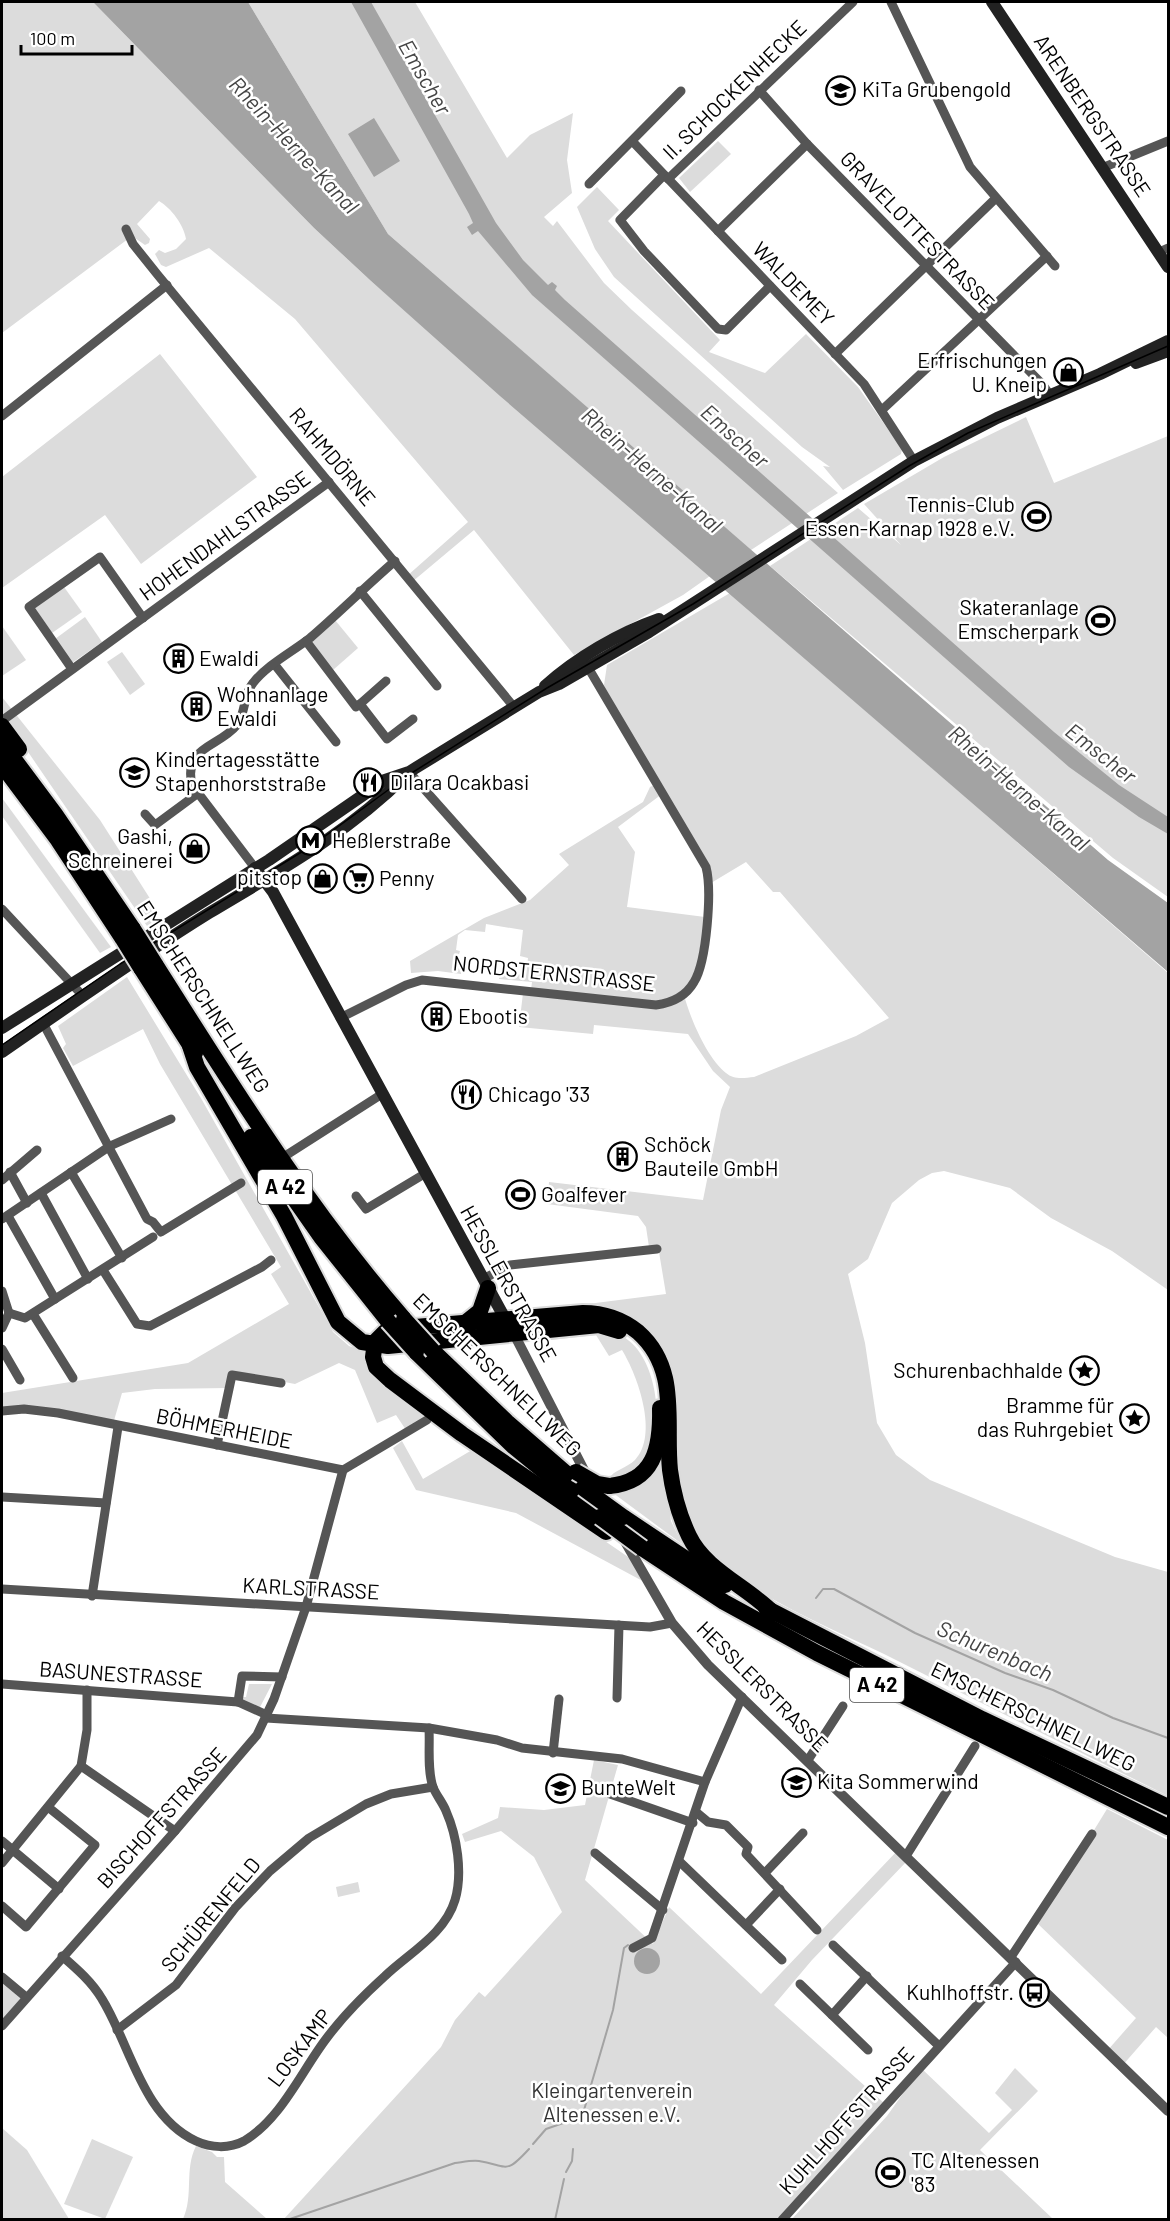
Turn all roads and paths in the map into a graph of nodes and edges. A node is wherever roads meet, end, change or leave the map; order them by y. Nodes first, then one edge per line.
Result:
1 (853, 2) edge
2 (891, 2) edge
3 (992, 2) edge
4 (759, 90) junction
5 (681, 91) dead end
6 (1168, 141) edge
7 (633, 142) junction
8 (807, 144) junction
9 (1102, 168) junction
10 (666, 177) junction
11 (589, 184) dead end
12 (995, 199) junction
13 (126, 229) dead end
14 (718, 231) junction
15 (1164, 250) edge
16 (1047, 256) junction
17 (927, 266) junction
18 (1055, 266) dead end
19 (1168, 267) edge
20 (166, 285) junction
21 (770, 286) junction
22 (979, 320) junction
23 (1168, 341) edge
24 (1168, 351) edge
25 (835, 354) junction
26 (1100, 374) junction
27 (1050, 395) junction
28 (883, 409) junction
29 (2, 416) edge
30 (914, 460) junction
31 (329, 482) junction
32 (395, 561) junction
33 (360, 591) junction
34 (143, 618) junction
35 (306, 641) junction
36 (586, 663) junction
37 (275, 664) junction
38 (72, 669) junction
39 (386, 681) dead end
40 (437, 686) dead end
41 (360, 704) junction
42 (514, 707) junction
43 (413, 719) dead end
44 (2, 723) edge
45 (336, 742) dead end
46 (2, 743) edge
47 (2, 765) edge
48 (409, 772) junction
49 (197, 794) junction
50 (145, 814) dead end
51 (255, 868) junction
52 (265, 881) junction
53 (522, 899) dead end
54 (2, 909) edge
55 (127, 928) junction
56 (148, 966) junction
57 (73, 983) junction
58 (83, 996) junction
59 (340, 1018) junction
60 (43, 1023) junction
61 (2, 1028) edge
62 (190, 1046) junction
63 (2, 1052) edge
64 (382, 1094) junction
65 (171, 1119) dead end
66 (110, 1146) junction
67 (37, 1150) dead end
68 (285, 1156) dead end
69 (10, 1172) junction
70 (71, 1172) junction
71 (426, 1173) junction
72 (2, 1180) edge
73 (241, 1183) dead end
74 (41, 1193) junction
75 (356, 1196) dead end
76 (27, 1203) junction
77 (5, 1218) edge
78 (157, 1235) junction
79 (657, 1250) dead end
80 (122, 1258) junction
81 (272, 1260) dead end
82 (103, 1270) junction
83 (88, 1279) junction
84 (486, 1283) junction
85 (2, 1291) edge
86 (55, 1299) junction
87 (9, 1313) junction
88 (33, 1314) junction
89 (396, 1320) junction
90 (465, 1323) junction
91 (509, 1326) junction
92 (2, 1328) edge
93 (374, 1345) junction
94 (2, 1349) edge
95 (73, 1378) dead end
96 (20, 1380) dead end
97 (281, 1383) dead end
98 (2, 1411) edge
99 (427, 1420) dead end
100 (507, 1422) junction
101 (118, 1427) junction
102 (217, 1445) junction
103 (343, 1470) junction
104 (2, 1497) edge
105 (106, 1503) junction
106 (603, 1525) junction
107 (2, 1589) edge
108 (92, 1596) junction
109 (306, 1607) junction
110 (773, 1612) junction
111 (672, 1623) junction
112 (619, 1625) junction
113 (282, 1677) junction
114 (2, 1684) edge
115 (87, 1690) junction
116 (742, 1697) junction
117 (617, 1698) dead end
118 (559, 1699) dead end
119 (238, 1702) junction
120 (843, 1706) dead end
121 (266, 1717) junction
122 (429, 1728) junction
123 (975, 1746) dead end
124 (553, 1753) junction
125 (808, 1760) junction
126 (81, 1766) junction
127 (705, 1782) junction
128 (433, 1787) junction
129 (610, 1794) dead end
130 (48, 1807) junction
131 (1168, 1807) edge
132 (696, 1812) junction
133 (693, 1823) junction
134 (1168, 1827) edge
135 (175, 1831) junction
136 (803, 1833) dead end
137 (1092, 1834) dead end
138 (2, 1841) edge
139 (13, 1850) junction
140 (595, 1853) dead end
141 (906, 1856) junction
142 (679, 1861) junction
143 (2, 1863) edge
144 (765, 1873) junction
145 (59, 1888) junction
146 (780, 1889) junction
147 (2, 1906) edge
148 (663, 1910) junction
149 (746, 1925) junction
150 (818, 1930) dead end
151 (833, 1945) dead end
152 (633, 1948) dead end
153 (62, 1956) junction
154 (782, 1960) dead end
155 (1014, 1960) junction
156 (867, 1976) junction
157 (2, 1977) edge
158 (800, 1984) dead end
159 (27, 1997) junction
160 (832, 2014) junction
161 (2, 2026) edge
162 (117, 2030) junction
163 (939, 2046) junction
164 (868, 2050) dead end
165 (1168, 2111) edge
166 (782, 2220) edge

1 - 4 street, II. SCHOCKENHECKE
2 - 12 street
3 - 9 main road, ARENBERGSTRASSE
4 - 8 street, GRAVELOTTESTRASSE
4 - 10 street, II. SCHOCKENHECKE
5 - 7 street
6 - 9 street
7 - 10 street, WALDEMEY
7 - 11 street
8 - 14 street
8 - 17 street, GRAVELOTTESTRASSE
9 - 15 main road, ARENBERGSTRASSE
10 - 14 street, WALDEMEY
10 - 21 street, II. SCHOCKENHECKE
12 - 16 street
12 - 17 street
13 - 20 street, RAHMDÖRNE
14 - 21 street, WALDEMEY
15 - 19 main road, ARENBERGSTRASSE
16 - 18 street
16 - 22 street
17 - 22 street, GRAVELOTTESTRASSE
17 - 25 street
20 - 29 street
20 - 31 street, RAHMDÖRNE
21 - 25 street, WALDEMEY
22 - 27 street, GRAVELOTTESTRASSE
22 - 28 street
23 - 26 main road
24 - 26 main road
25 - 28 street, WALDEMEY
26 - 27 main road
27 - 30 main road
28 - 30 street, WALDEMEY
30 - 36 main road
31 - 32 street, RAHMDÖRNE
31 - 34 street, HOHENDAHLSTRASSE
32 - 33 street
32 - 42 street, RAHMDÖRNE
33 - 35 street
33 - 40 street
34 - 38 street, HOHENDAHLSTRASSE
34 - 38 street, HOHENDAHLSTRASSE
35 - 37 street
35 - 41 street
36 - 42 main road
36 - 59 street, NORDSTERNSTRASSE
37 - 45 street
37 - 49 street
38 - 44 street, HOHENDAHLSTRASSE
39 - 41 street
41 - 43 street
42 - 48 main road
44 - 55 highway
46 - 55 highway, EMSCHERSCHNELLWEG / A 42
47 - 55 highway, EMSCHERSCHNELLWEG / A 42
48 - 51 main road
48 - 52 main road
48 - 53 street
49 - 50 street
49 - 51 street
51 - 52 main road, HESSLERSTRASSE
51 - 57 main road
52 - 58 main road
52 - 59 main road, HESSLERSTRASSE
54 - 57 street
55 - 56 highway, EMSCHERSCHNELLWEG / A 42, bridge
56 - 62 highway, EMSCHERSCHNELLWEG / A 42
56 - 89 highway, EMSCHERSCHNELLWEG / A 42
57 - 58 street
57 - 61 main road
58 - 60 main road
59 - 64 main road, HESSLERSTRASSE
60 - 63 main road
60 - 66 street
62 - 89 highway, EMSCHERSCHNELLWEG / A 42
62 - 93 highway
64 - 68 street
64 - 71 main road, HESSLERSTRASSE
65 - 66 street
66 - 70 street
66 - 78 street
67 - 69 street
69 - 72 street
69 - 76 street
70 - 74 street
70 - 80 street
71 - 75 street
71 - 84 main road, HESSLERSTRASSE
73 - 78 street
74 - 76 street
74 - 83 street
76 - 77 street
77 - 86 street
78 - 80 street
79 - 84 street
80 - 82 street
81 - 82 street
82 - 83 street
83 - 86 street
84 - 90 highway
84 - 91 main road, HESSLERSTRASSE
85 - 87 street
86 - 88 street
87 - 88 street
87 - 92 street
88 - 95 street
89 - 100 highway, EMSCHERSCHNELLWEG / A 42, bridge
89 - 106 highway, EMSCHERSCHNELLWEG / A 42, bridge
90 - 91 highway
90 - 93 highway
91 - 93 highway
91 - 100 highway, bridge
91 - 110 highway
91 - 111 street, HESSLERSTRASSE
93 - 106 highway
94 - 96 street
97 - 102 street
98 - 101 street, BÖHMERHEIDE
99 - 103 street
100 - 110 highway, EMSCHERSCHNELLWEG / A 42, bridge
101 - 102 street, BÖHMERHEIDE
101 - 105 street
102 - 103 street, BÖHMERHEIDE
103 - 109 street, BISCHOFFSTRASSE
104 - 105 street
105 - 108 street
106 - 134 highway, EMSCHERSCHNELLWEG / A 42, bridge
107 - 108 street, KARLSTRASSE
108 - 109 street, KARLSTRASSE
109 - 112 street, KARLSTRASSE
109 - 113 street, BISCHOFFSTRASSE
110 - 131 highway, EMSCHERSCHNELLWEG / A 42
111 - 112 street, KARLSTRASSE
111 - 116 street, HESSLERSTRASSE
112 - 117 street
113 - 119 street
113 - 121 street, BISCHOFFSTRASSE
114 - 115 street, BASUNESTRASSE
115 - 119 street, BASUNESTRASSE
115 - 126 street
116 - 125 street, HESSLERSTRASSE
116 - 127 street
118 - 124 street
119 - 121 street, BASUNESTRASSE
120 - 125 street
121 - 122 street, BASUNESTRASSE
121 - 135 street, BISCHOFFSTRASSE
122 - 124 street, BASUNESTRASSE
122 - 128 street, LOSKAMP
123 - 141 street
124 - 127 street
125 - 141 street, HESSLERSTRASSE
126 - 130 street
126 - 135 street
127 - 132 street
128 - 162 street, SCHÜRENFELD
128 - 162 street, LOSKAMP
129 - 133 street
130 - 139 street
130 - 145 street
132 - 133 street
132 - 144 street
133 - 142 street
135 - 153 street, BISCHOFFSTRASSE
136 - 144 street
137 - 155 street, KUHLHOFFSTRASSE
138 - 139 street
139 - 143 street
139 - 145 street
140 - 148 street
141 - 155 street, HESSLERSTRASSE
142 - 148 street
142 - 149 street
144 - 146 street
145 - 147 street
146 - 149 street
146 - 150 street
148 - 152 street
149 - 154 street
151 - 156 street, KUHLHOFFSTRASSE
153 - 159 street, BISCHOFFSTRASSE
153 - 162 street, LOSKAMP
155 - 163 street, KUHLHOFFSTRASSE
155 - 165 street, HESSLERSTRASSE
156 - 160 street
156 - 163 street, KUHLHOFFSTRASSE
157 - 159 street
158 - 160 street, KUHLHOFFSTRASSE
159 - 161 street, BISCHOFFSTRASSE
160 - 164 street, KUHLHOFFSTRASSE
163 - 166 street, KUHLHOFFSTRASSE

